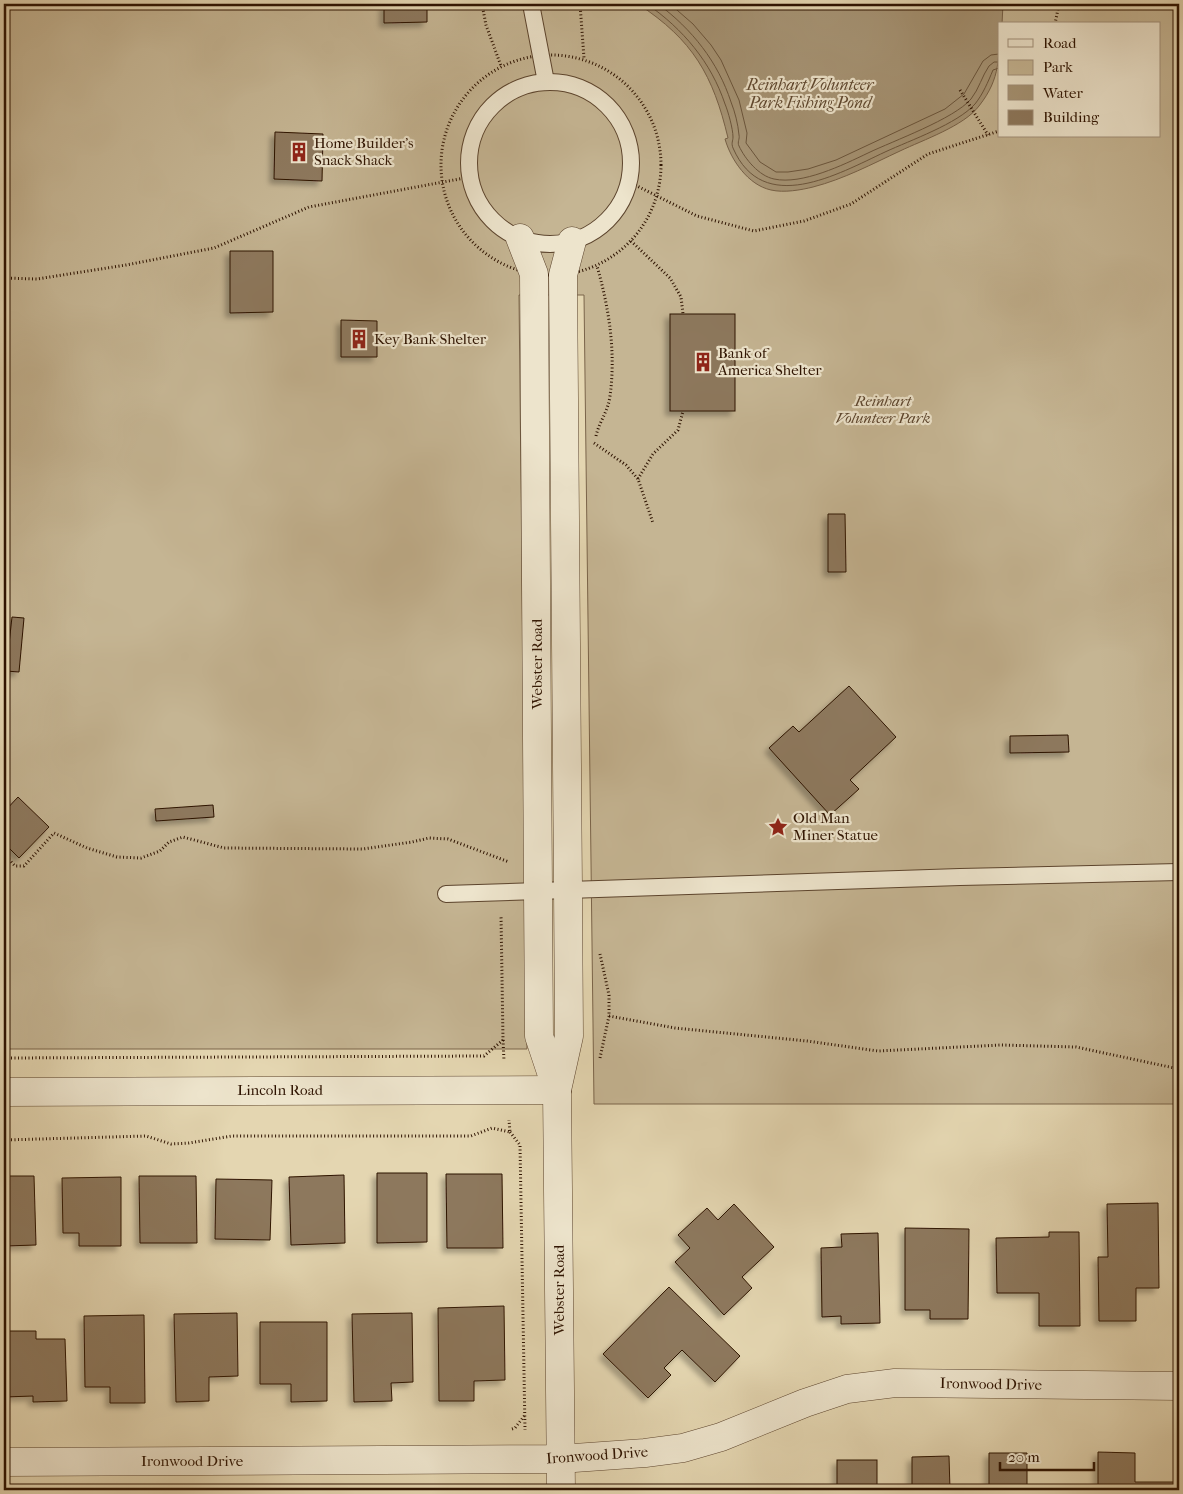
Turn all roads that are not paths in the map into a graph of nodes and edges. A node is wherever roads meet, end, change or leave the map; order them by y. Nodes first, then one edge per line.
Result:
1 (531, 4) edge
2 (546, 82) junction
3 (520, 238) junction
4 (572, 241) junction
5 (1179, 872) edge
6 (568, 889) junction
7 (538, 890) junction
8 (446, 894) dead end
9 (557, 1090) junction
10 (4, 1092) edge
11 (1179, 1386) edge
12 (560, 1459) junction
13 (4, 1462) edge
14 (561, 1490) edge

1 - 2 lane
2 - 3 lane
2 - 4 lane
3 - 4 lane
3 - 7 street, Webster Road
4 - 6 street, Webster Road
5 - 6 lane
6 - 7 lane
6 - 9 street, Webster Road
7 - 8 lane
7 - 9 street, Webster Road
9 - 10 street, Lincoln Road
9 - 12 street, Webster Road
11 - 12 street, Ironwood Drive
12 - 13 street, Ironwood Drive
12 - 14 street, Webster Road

